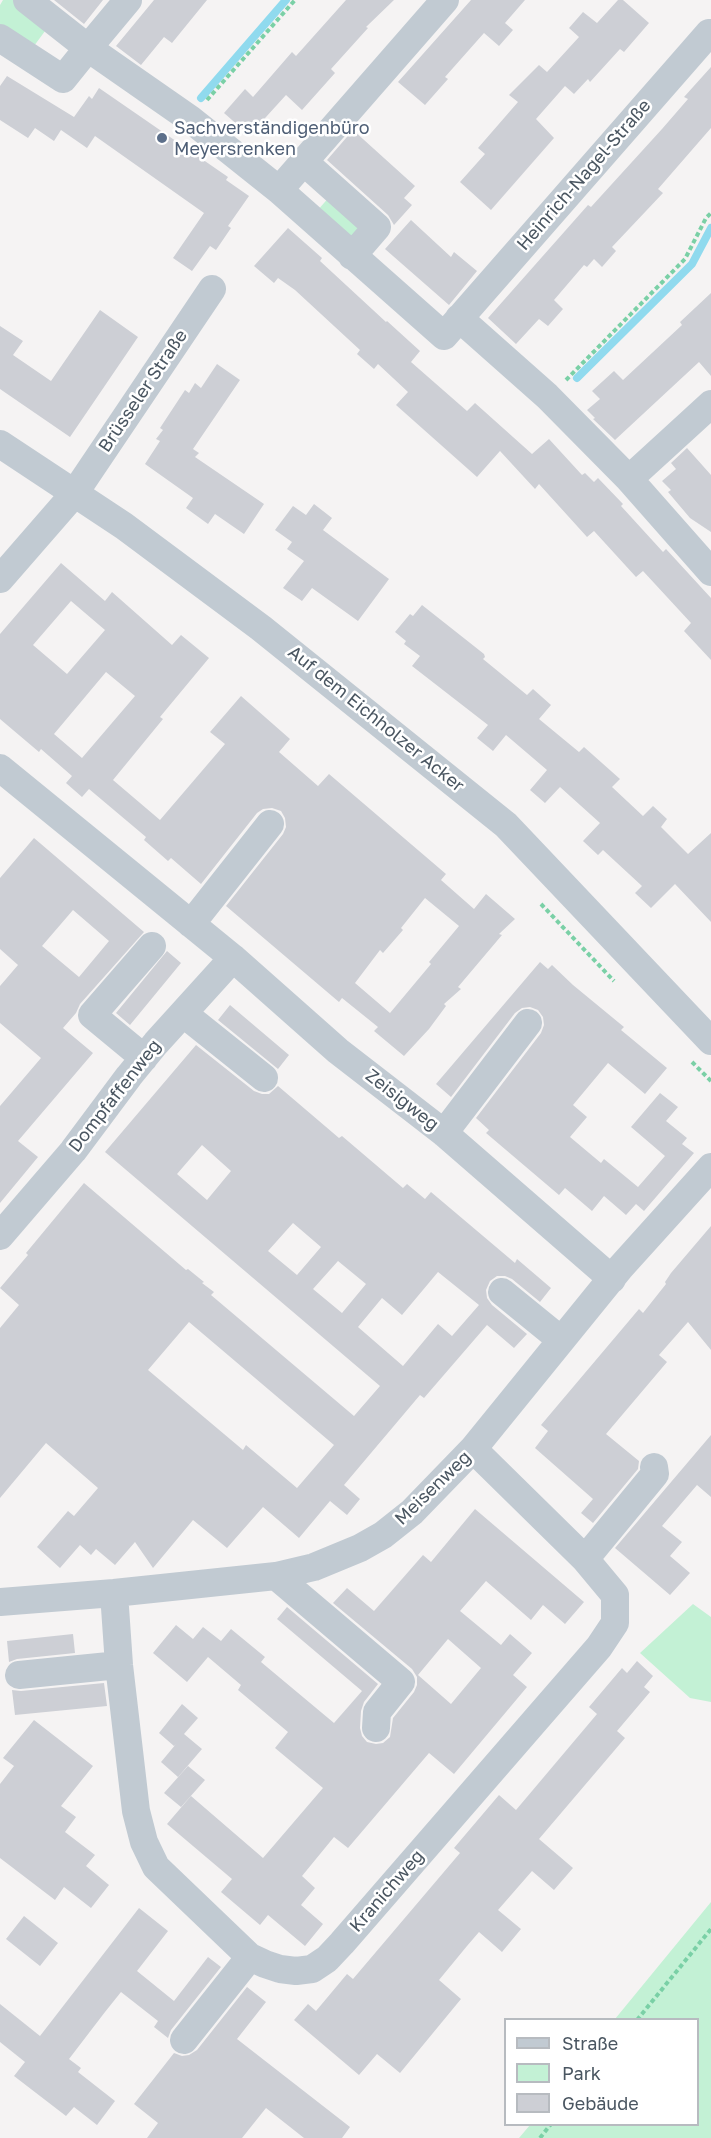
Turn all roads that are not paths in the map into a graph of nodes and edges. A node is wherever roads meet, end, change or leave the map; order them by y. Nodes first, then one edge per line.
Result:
1 (27, 0) edge
2 (128, 0) edge
3 (445, 0) edge
4 (709, 33) dead end
5 (0, 38) edge
6 (88, 48) junction
7 (303, 162) junction
8 (279, 190) junction
9 (352, 256) junction
10 (212, 289) dead end
11 (459, 318) junction
12 (711, 404) edge
13 (0, 444) edge
14 (629, 479) junction
15 (74, 494) junction
16 (711, 572) edge
17 (0, 579) edge
18 (0, 768) edge
19 (270, 824) dead end
20 (191, 924) junction
21 (152, 946) dead end
22 (233, 958) junction
23 (184, 1014) junction
24 (528, 1023) dead end
25 (711, 1041) edge
26 (144, 1058) junction
27 (264, 1078) dead end
28 (444, 1133) junction
29 (711, 1167) edge
30 (0, 1236) edge
31 (612, 1279) junction
32 (502, 1292) dead end
33 (561, 1340) junction
34 (473, 1449) junction
35 (654, 1467) dead end
36 (585, 1559) junction
37 (276, 1576) junction
38 (114, 1593) junction
39 (0, 1602) edge
40 (119, 1665) junction
41 (19, 1675) dead end
42 (376, 1728) dead end
43 (250, 1957) junction
44 (184, 2040) dead end

1 - 6 street, Heinrich-Nagel-Straße
2 - 6 street
3 - 7 street
4 - 11 street, Heinrich-Nagel-Straße
5 - 6 street
6 - 8 street, Heinrich-Nagel-Straße
7 - 8 street
7 - 9 street
8 - 9 street, Heinrich-Nagel-Straße
9 - 11 street, Heinrich-Nagel-Straße
10 - 15 street, Brüsseler Straße
11 - 14 street
12 - 14 street
13 - 15 street, Auf dem Eichholzer Acker
14 - 16 street
15 - 17 street
15 - 25 street, Auf dem Eichholzer Acker
18 - 20 street, Zeisigweg
19 - 20 street
20 - 22 street, Zeisigweg
21 - 26 street
22 - 23 street, Dompfaffenweg
22 - 28 street, Zeisigweg
23 - 26 street, Dompfaffenweg
23 - 27 street
24 - 28 street
26 - 30 street, Dompfaffenweg
28 - 31 street, Zeisigweg
29 - 31 street, Meisenweg
31 - 33 street, Meisenweg
32 - 33 street
33 - 34 street, Meisenweg
34 - 36 street, Kranichweg
34 - 37 street, Meisenweg
35 - 36 street
36 - 43 street, Kranichweg
37 - 38 street, Meisenweg
37 - 42 street
38 - 39 street, Meisenweg
38 - 40 street, Kranichweg
40 - 41 street
40 - 43 street, Kranichweg
43 - 44 street

